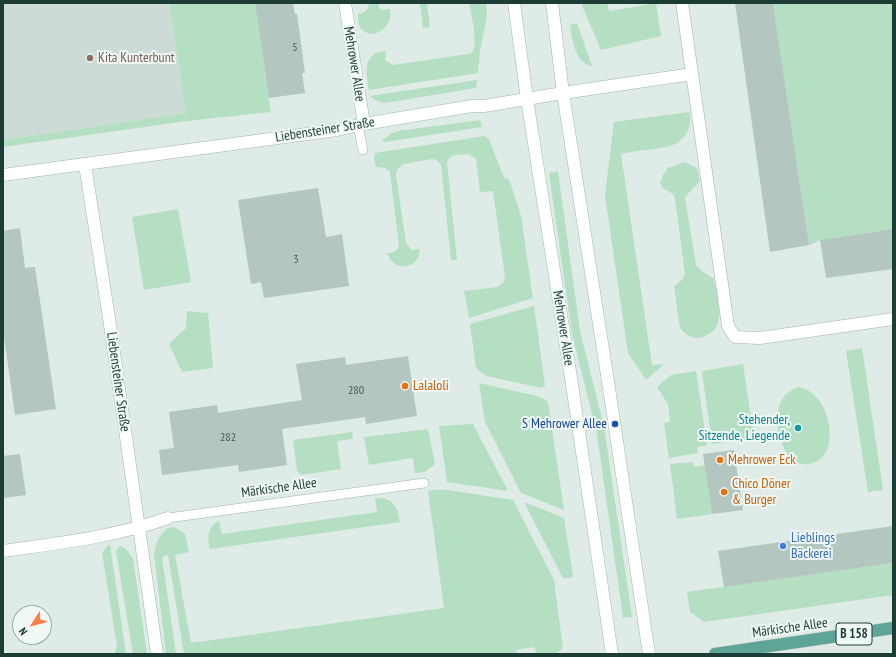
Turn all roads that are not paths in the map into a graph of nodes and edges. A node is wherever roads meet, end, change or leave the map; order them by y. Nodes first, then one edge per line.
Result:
1 (345, 3) edge
2 (514, 3) edge
3 (552, 3) edge
4 (682, 3) edge
5 (692, 74) junction
6 (563, 93) junction
7 (527, 99) junction
8 (361, 125) junction
9 (363, 150) dead end
10 (85, 165) junction
11 (3, 175) edge
12 (893, 320) edge
13 (424, 483) dead end
14 (168, 518) joint
15 (138, 528) junction
16 (3, 551) edge
17 (893, 628) edge
18 (157, 654) edge
19 (612, 654) edge
20 (649, 654) edge
21 (715, 654) edge

1 - 8 street, Mehrower Allee
2 - 7 street, Mehrower Allee
3 - 6 street
4 - 5 street
5 - 6 street
5 - 12 street
6 - 7 street, Liebensteiner Straße
6 - 20 street
7 - 8 street, Liebensteiner Straße
7 - 19 street, Mehrower Allee
8 - 9 lane
8 - 10 street, Liebensteiner Straße
10 - 11 street, Liebensteiner Straße
10 - 15 street, Liebensteiner Straße
13 - 14 lane, Märkische Allee
14 - 15 street, Märkische Allee
15 - 16 street, Märkische Allee
15 - 18 street
17 - 21 main road, Märkische Allee / B 158

